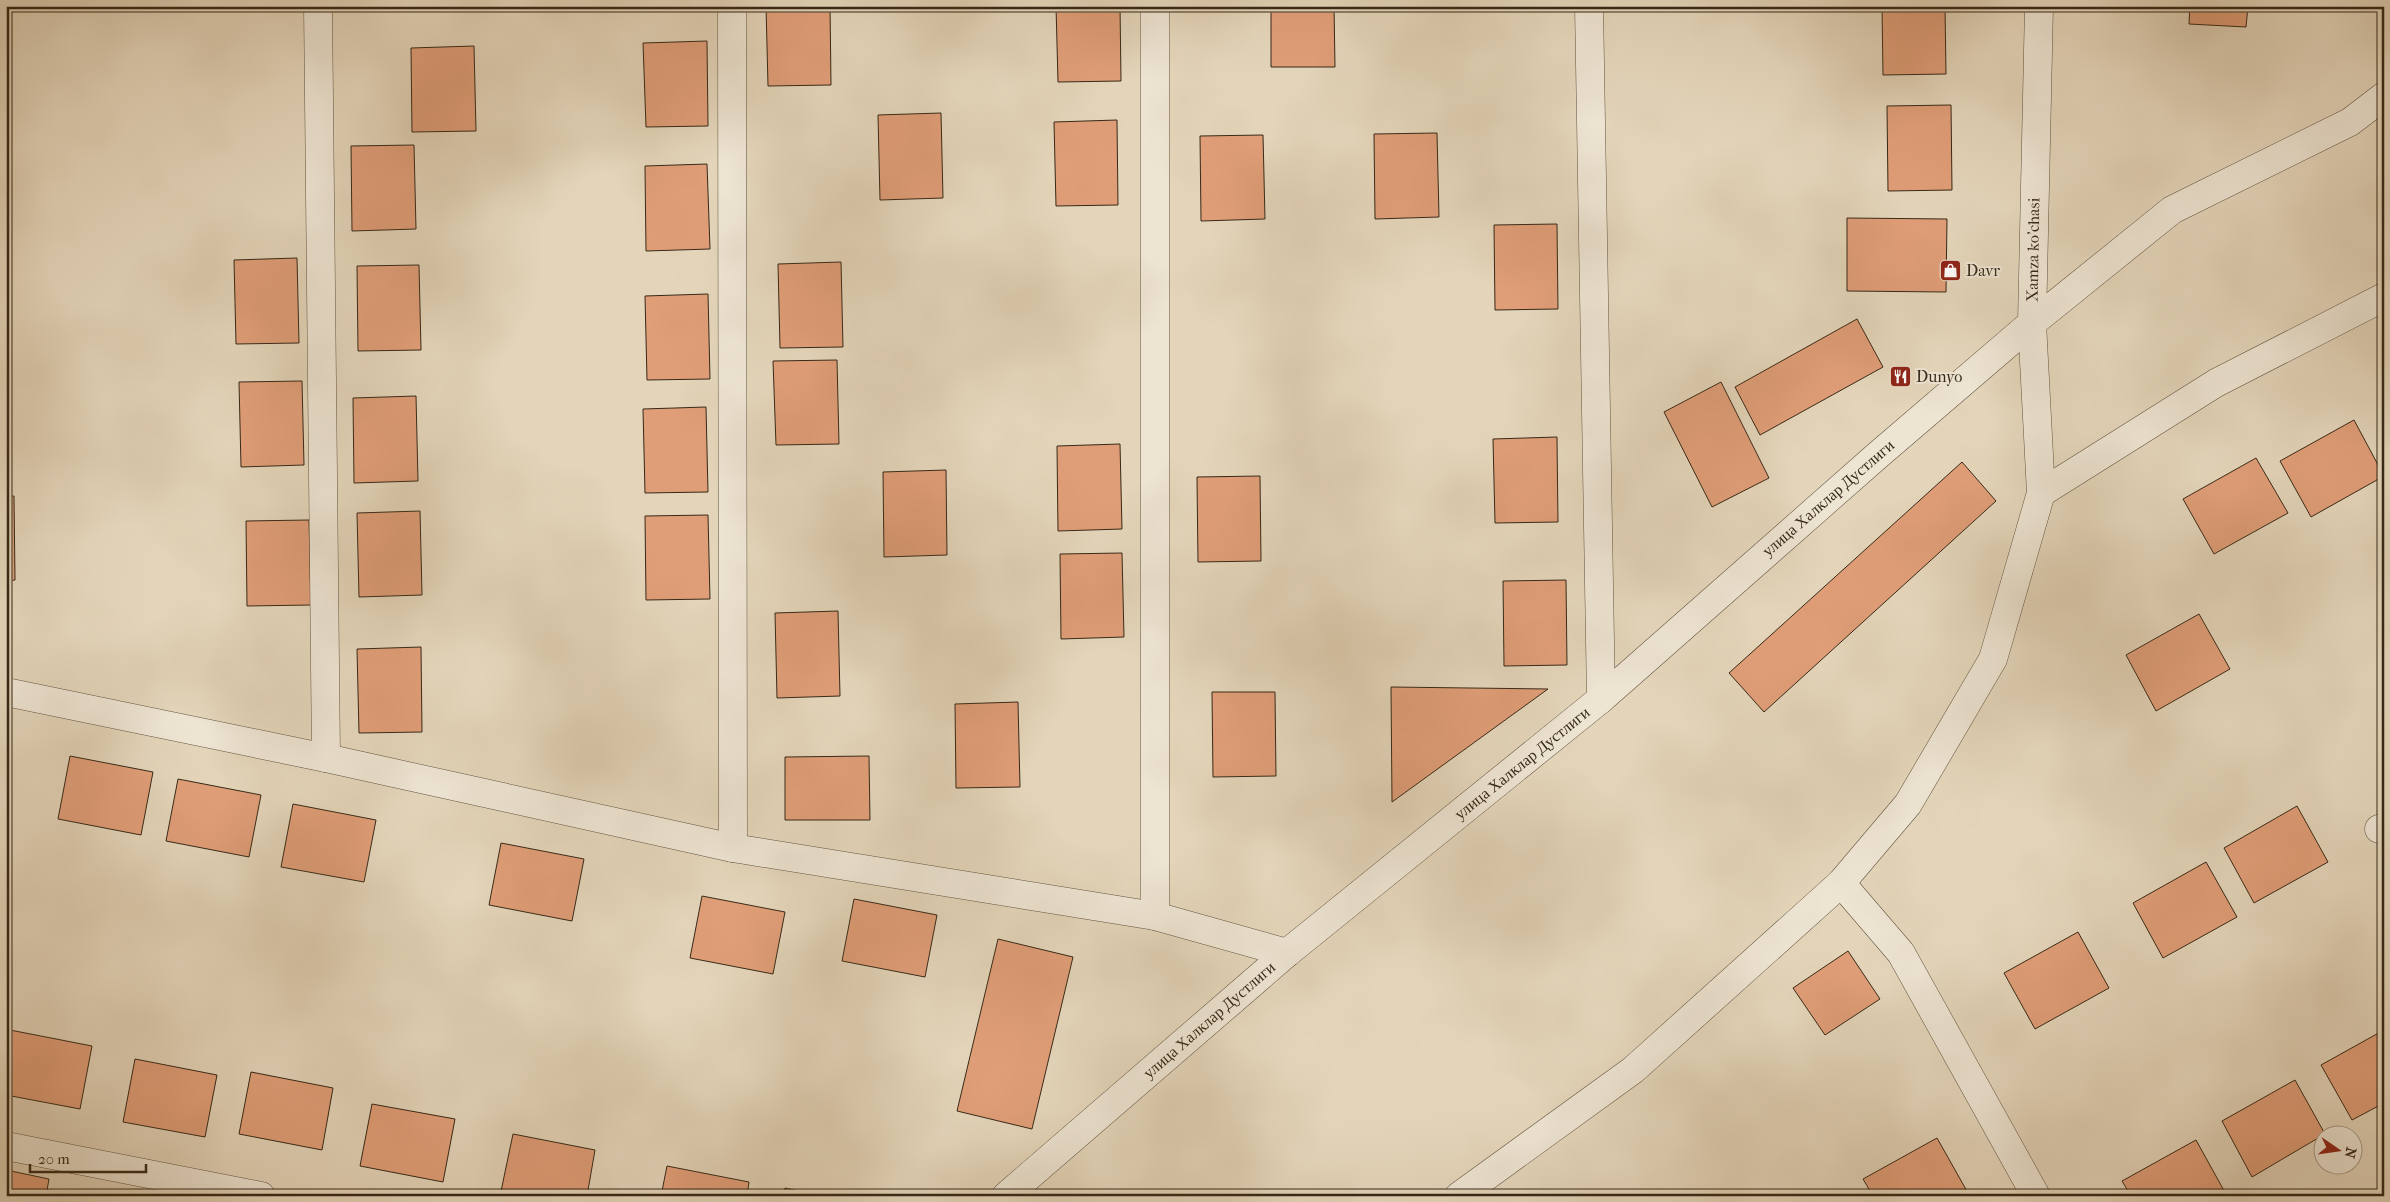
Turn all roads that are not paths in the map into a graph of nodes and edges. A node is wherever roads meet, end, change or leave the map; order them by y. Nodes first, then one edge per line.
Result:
1 (318, 6) edge
2 (732, 6) edge
3 (1155, 6) edge
4 (1589, 6) edge
5 (2039, 6) edge
6 (2384, 96) edge
7 (2384, 297) edge
8 (2032, 323) junction
9 (2041, 493) junction
10 (6, 692) edge
11 (1601, 699) junction
12 (326, 758) junction
13 (734, 848) junction
14 (1841, 883) junction
15 (1155, 916) junction
16 (1287, 953) junction
17 (6, 1146) edge
18 (261, 1196) edge
19 (1006, 1196) edge
20 (1459, 1196) edge
21 (2036, 1196) edge

1 - 12 street
2 - 13 street
3 - 15 street
4 - 11 street
5 - 8 street, Xamza ko'chasi
6 - 8 street, улица Халклар Дустлиги
7 - 9 street
8 - 9 street, Xamza ko'chasi
8 - 11 street, улица Халклар Дустлиги
9 - 14 street, Xamza ko'chasi
10 - 12 street
11 - 16 street, улица Халклар Дустлиги
12 - 13 street
13 - 15 street
14 - 20 street, Xamza ko'chasi
14 - 21 street
15 - 16 street
16 - 19 street, улица Халклар Дустлиги
17 - 18 street

